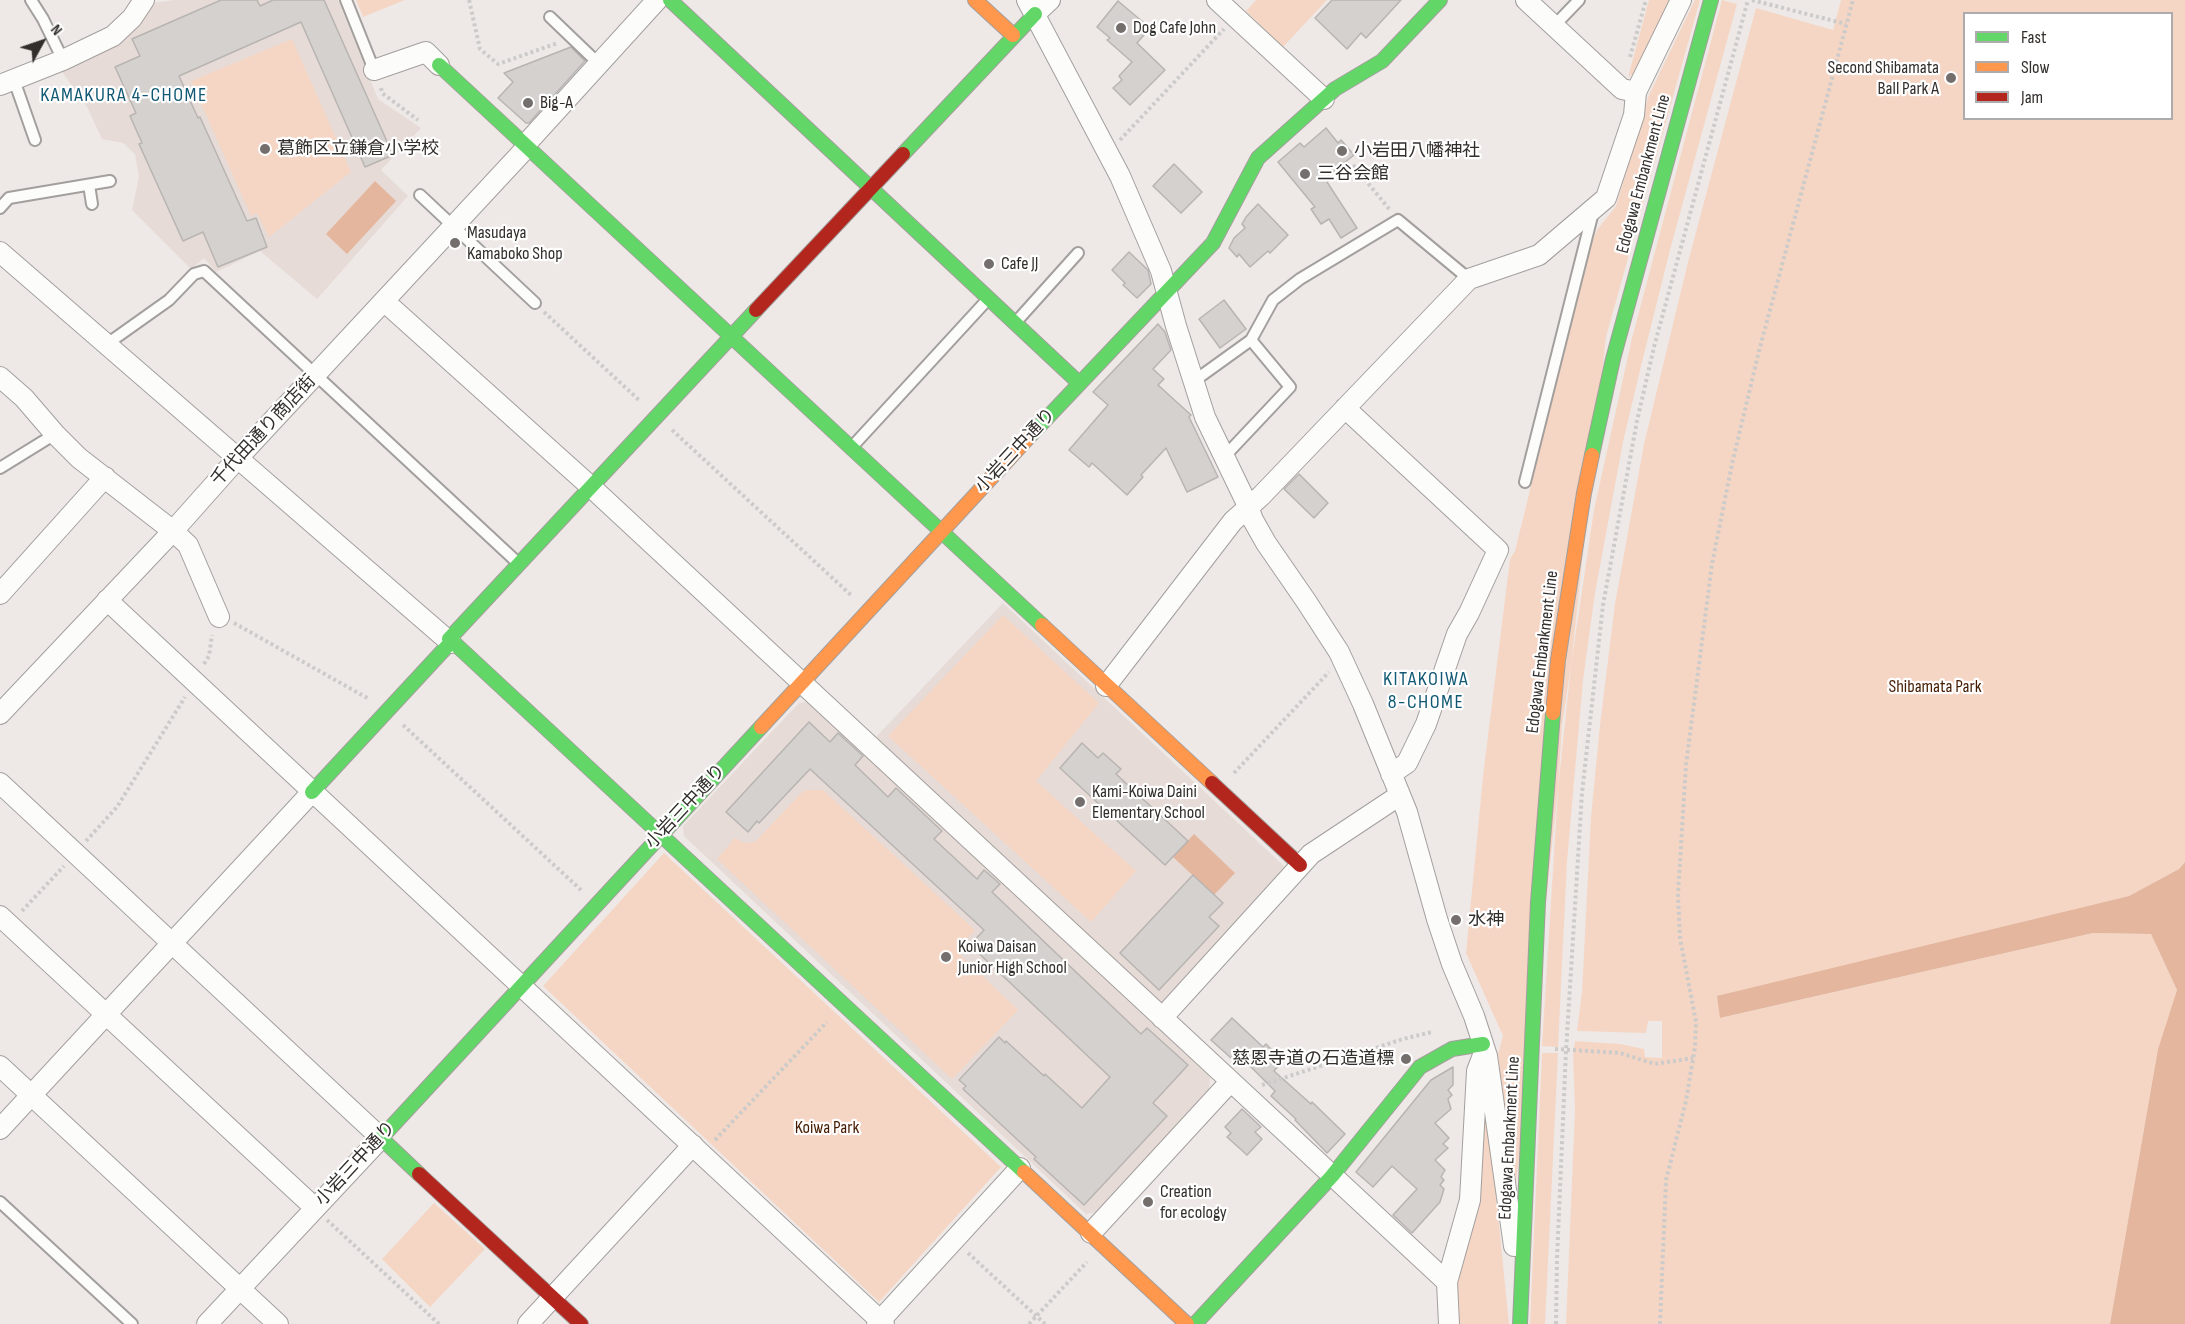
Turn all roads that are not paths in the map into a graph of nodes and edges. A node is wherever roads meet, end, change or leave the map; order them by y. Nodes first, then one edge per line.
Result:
1 (31, 0) edge
2 (144, 0) edge
3 (346, 0) edge
4 (657, 0) edge
5 (670, 0) edge
6 (975, 0) edge
7 (1050, 0) edge
8 (1217, 0) edge
9 (1440, 0) edge
10 (1526, 0) edge
11 (1579, 0) edge
12 (1681, 0) edge
13 (1711, 0) edge
14 (1031, 7) edge
15 (550, 17) dead end
16 (1554, 26) junction
17 (1014, 35) junction
18 (63, 60) junction
19 (599, 64) junction
20 (439, 65) joint
21 (374, 70) joint
22 (7, 83) edge
23 (1636, 92) junction
24 (1324, 99) junction
25 (35, 140) dead end
26 (526, 146) junction
27 (110, 181) dead end
28 (89, 185) junction
29 (871, 188) junction
30 (420, 195) dead end
31 (92, 204) dead end
32 (0, 208) edge
33 (1593, 210) junction
34 (453, 227) junction
35 (1078, 253) dead end
36 (0, 254) edge
37 (1469, 279) junction
38 (1167, 292) junction
39 (989, 298) junction
40 (385, 302) junction
41 (535, 303) road end
42 (1015, 322) junction
43 (731, 337) junction
44 (1251, 340) junction
45 (107, 345) junction
46 (316, 376) junction
47 (0, 377) edge
48 (1194, 381) junction
49 (1080, 383) junction
50 (1345, 408) junction
51 (55, 434) junction
52 (851, 448) junction
53 (1224, 457) junction
54 (237, 459) junction
55 (0, 468) edge
56 (105, 477) junction
57 (1525, 482) dead end
58 (590, 486) junction
59 (1248, 506) junction
60 (173, 531) junction
61 (941, 532) junction
62 (518, 564) junction
63 (0, 594) edge
64 (107, 600) junction
65 (219, 617) dead end
66 (451, 642) junction
67 (801, 683) junction
68 (1106, 686) junction
69 (0, 714) edge
70 (1391, 774) junction
71 (0, 783) edge
72 (312, 792) junction
73 (1400, 795) junction
74 (659, 835) junction
75 (1300, 865) junction
76 (5, 920) edge
77 (172, 944) junction
78 (521, 986) junction
79 (107, 1015) junction
80 (1162, 1018) junction
81 (1484, 1047) junction
82 (0, 1066) edge
83 (1230, 1082) junction
84 (32, 1095) junction
85 (0, 1129) edge
86 (381, 1138) junction
87 (700, 1146) junction
88 (1020, 1168) junction
89 (1332, 1176) junction
90 (0, 1202) edge
91 (315, 1208) junction
92 (1092, 1233) junction
93 (1447, 1282) junction
94 (1521, 1284) junction
95 (240, 1288) junction
96 (552, 1298) junction
97 (880, 1323) edge
98 (132, 1324) edge
99 (207, 1324) edge
100 (278, 1324) edge
101 (528, 1324) edge
102 (581, 1324) edge
103 (1187, 1324) edge
104 (1195, 1324) edge
105 (1449, 1324) edge
106 (1520, 1324) edge

1 - 18 lane
2 - 18 street
3 - 21 lane
4 - 19 street, 千代田通り商店街
5 - 29 street
6 - 17 street
7 - 14 street
8 - 24 street
9 - 24 street, 小岩三中通り
10 - 16 street
11 - 16 lane
12 - 23 street
13 - 94 street, Edogawa Embankment Line
14 - 17 street
14 - 38 street
15 - 19 lane
16 - 23 street
17 - 29 street
18 - 22 street
19 - 26 street, 千代田通り商店街
20 - 21 street
20 - 26 street
22 - 25 lane
23 - 33 street
24 - 38 street, 小岩三中通り
26 - 34 street, 千代田通り商店街
26 - 43 street
27 - 28 lane
28 - 31 lane
28 - 32 lane
29 - 39 street
29 - 43 street
30 - 34 lane
33 - 37 street
33 - 57 lane
34 - 40 street, 千代田通り商店街
34 - 41 lane
35 - 42 lane
36 - 45 street
37 - 44 lane
37 - 50 street
38 - 48 street
38 - 49 street, 小岩三中通り
39 - 42 street
39 - 52 lane
40 - 46 street, 千代田通り商店街
40 - 58 street
42 - 49 street
43 - 52 street
43 - 58 street
44 - 48 lane
44 - 53 lane
45 - 46 lane
45 - 54 street
46 - 54 street, 千代田通り商店街
46 - 62 lane
47 - 51 street
48 - 53 street
49 - 61 street, 小岩三中通り
50 - 59 street
50 - 70 street
51 - 55 lane
51 - 56 street
52 - 61 street
53 - 59 street
54 - 60 street, 千代田通り商店街
54 - 66 street
56 - 60 street
56 - 63 street
58 - 62 street
58 - 67 street
59 - 68 street
59 - 70 street
60 - 64 street, 千代田通り商店街
60 - 65 street
61 - 67 street, 小岩三中通り
61 - 68 street
62 - 66 street
64 - 69 street, 千代田通り商店街
64 - 72 street
66 - 72 street
66 - 74 street
67 - 74 street, 小岩三中通り
67 - 80 street
68 - 75 street
70 - 73 street
71 - 77 street
72 - 77 street
72 - 78 street
73 - 75 street
73 - 81 street
74 - 78 street, 小岩三中通り
74 - 88 street
75 - 80 street
76 - 79 street
77 - 79 street
77 - 86 street
78 - 86 street, 小岩三中通り
78 - 87 street
79 - 84 street
79 - 91 street
80 - 83 street
81 - 89 street
81 - 93 street
81 - 94 street
82 - 84 street
83 - 89 street
83 - 92 street
84 - 85 street
84 - 95 street
86 - 91 street, 小岩三中通り
86 - 96 street
87 - 96 street
87 - 97 street
88 - 92 street
88 - 97 street
89 - 93 street
89 - 104 street
90 - 98 lane
91 - 95 street, 小岩三中通り
92 - 103 street
93 - 105 street
94 - 106 street, Edogawa Embankment Line
95 - 99 street, 小岩三中通り
95 - 100 street
96 - 101 street
96 - 102 street

